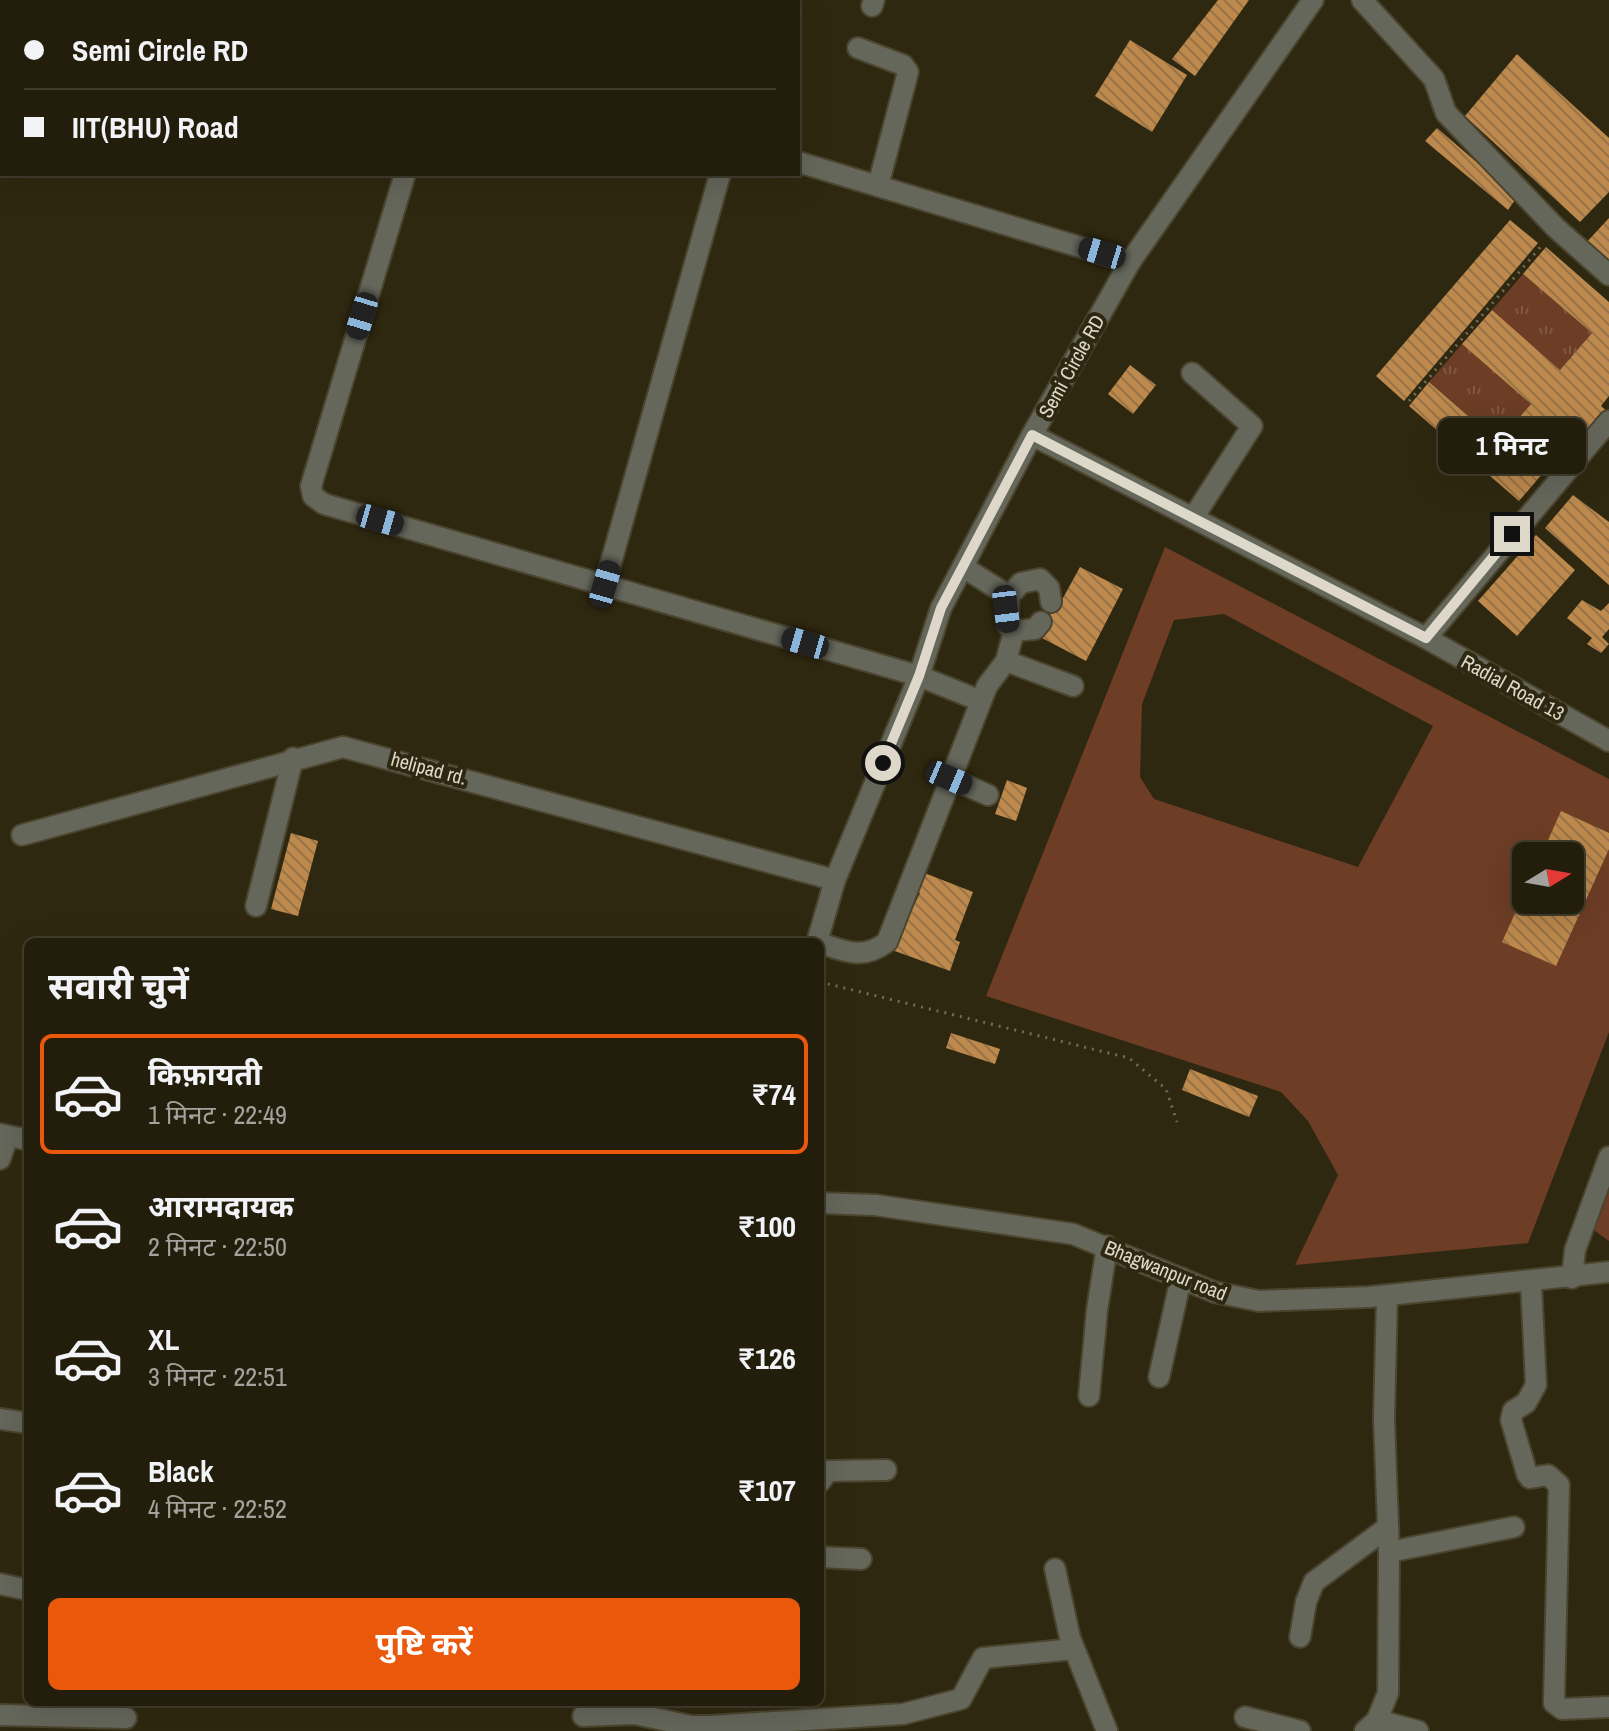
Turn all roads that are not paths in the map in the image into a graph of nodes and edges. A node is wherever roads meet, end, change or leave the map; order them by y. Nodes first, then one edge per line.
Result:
1 (1313, 0) edge
2 (1362, 0) edge
3 (858, 48) dead end
4 (800, 163) edge
5 (404, 176) edge
6 (719, 176) edge
7 (878, 186) junction
8 (1130, 262) junction
9 (1609, 275) edge
10 (1192, 373) dead end
11 (1609, 421) edge
12 (1032, 435) junction
13 (1193, 518) junction
14 (963, 567) junction
15 (605, 584) junction
16 (1009, 596) junction
17 (1051, 602) dead end
18 (1041, 622) dead end
19 (1014, 631) junction
20 (1426, 638) junction
21 (1006, 661) junction
22 (919, 676) junction
23 (1073, 686) dead end
24 (981, 701) junction
25 (1609, 741) edge
26 (293, 758) junction
27 (949, 778) junction
28 (988, 795) dead end
29 (22, 835) dead end
30 (835, 880) junction
31 (256, 906) dead end
32 (819, 938) edge
33 (824, 944) edge
34 (12, 1137) edge
35 (1609, 1157) edge
36 (0, 1159) edge
37 (824, 1203) edge
38 (1107, 1246) junction
39 (1609, 1272) edge
40 (1181, 1278) junction
41 (1572, 1278) junction
42 (1531, 1283) junction
43 (1387, 1296) junction
44 (1159, 1377) dead end
45 (1089, 1396) dead end
46 (0, 1419) edge
47 (24, 1422) edge
48 (886, 1470) dead end
49 (824, 1476) edge
50 (1388, 1527) junction
51 (1514, 1527) dead end
52 (1389, 1552) junction
53 (824, 1557) edge
54 (861, 1559) dead end
55 (1055, 1569) dead end
56 (0, 1584) edge
57 (24, 1589) edge
58 (1300, 1637) dead end
59 (1074, 1649) junction
60 (1609, 1707) edge
61 (0, 1715) edge
62 (583, 1716) edge
63 (126, 1717) edge
64 (1245, 1717) dead end
65 (1371, 1726) edge
66 (1107, 1731) edge
67 (1300, 1731) edge
68 (1418, 1731) edge

1 - 8 street, Semi Circle RD
2 - 9 street
3 - 7 street
4 - 7 street
5 - 15 street
6 - 15 street
7 - 8 street
8 - 12 street, Semi Circle RD
10 - 13 street
11 - 20 street
12 - 13 street, Radial Road 13
12 - 14 street, Semi Circle RD
13 - 20 street, Radial Road 13
14 - 16 street
14 - 22 street, Semi Circle RD
15 - 22 street
16 - 17 street
16 - 19 street
18 - 19 street
19 - 21 street
20 - 25 street, Radial Road 13
21 - 23 street
21 - 24 street
22 - 24 street
22 - 30 street, Semi Circle RD
24 - 27 street
26 - 29 street, helipad rd.
26 - 30 street, helipad rd.
26 - 31 street
27 - 28 street
27 - 33 street
30 - 32 street, Semi Circle RD
34 - 36 street
35 - 41 street
37 - 38 street, Bhagwanpur road
38 - 40 street, Bhagwanpur road
38 - 45 street
39 - 41 street, Bhagwanpur road
40 - 43 street, Bhagwanpur road
40 - 44 street
41 - 42 street, Bhagwanpur road
42 - 43 street, Bhagwanpur road
42 - 60 street
43 - 50 street
46 - 47 street
48 - 49 street
50 - 52 street
50 - 58 street
51 - 52 street
52 - 65 street
53 - 54 street
55 - 59 street
56 - 57 street
59 - 62 street
59 - 66 street
61 - 63 street
64 - 67 street
65 - 68 street

